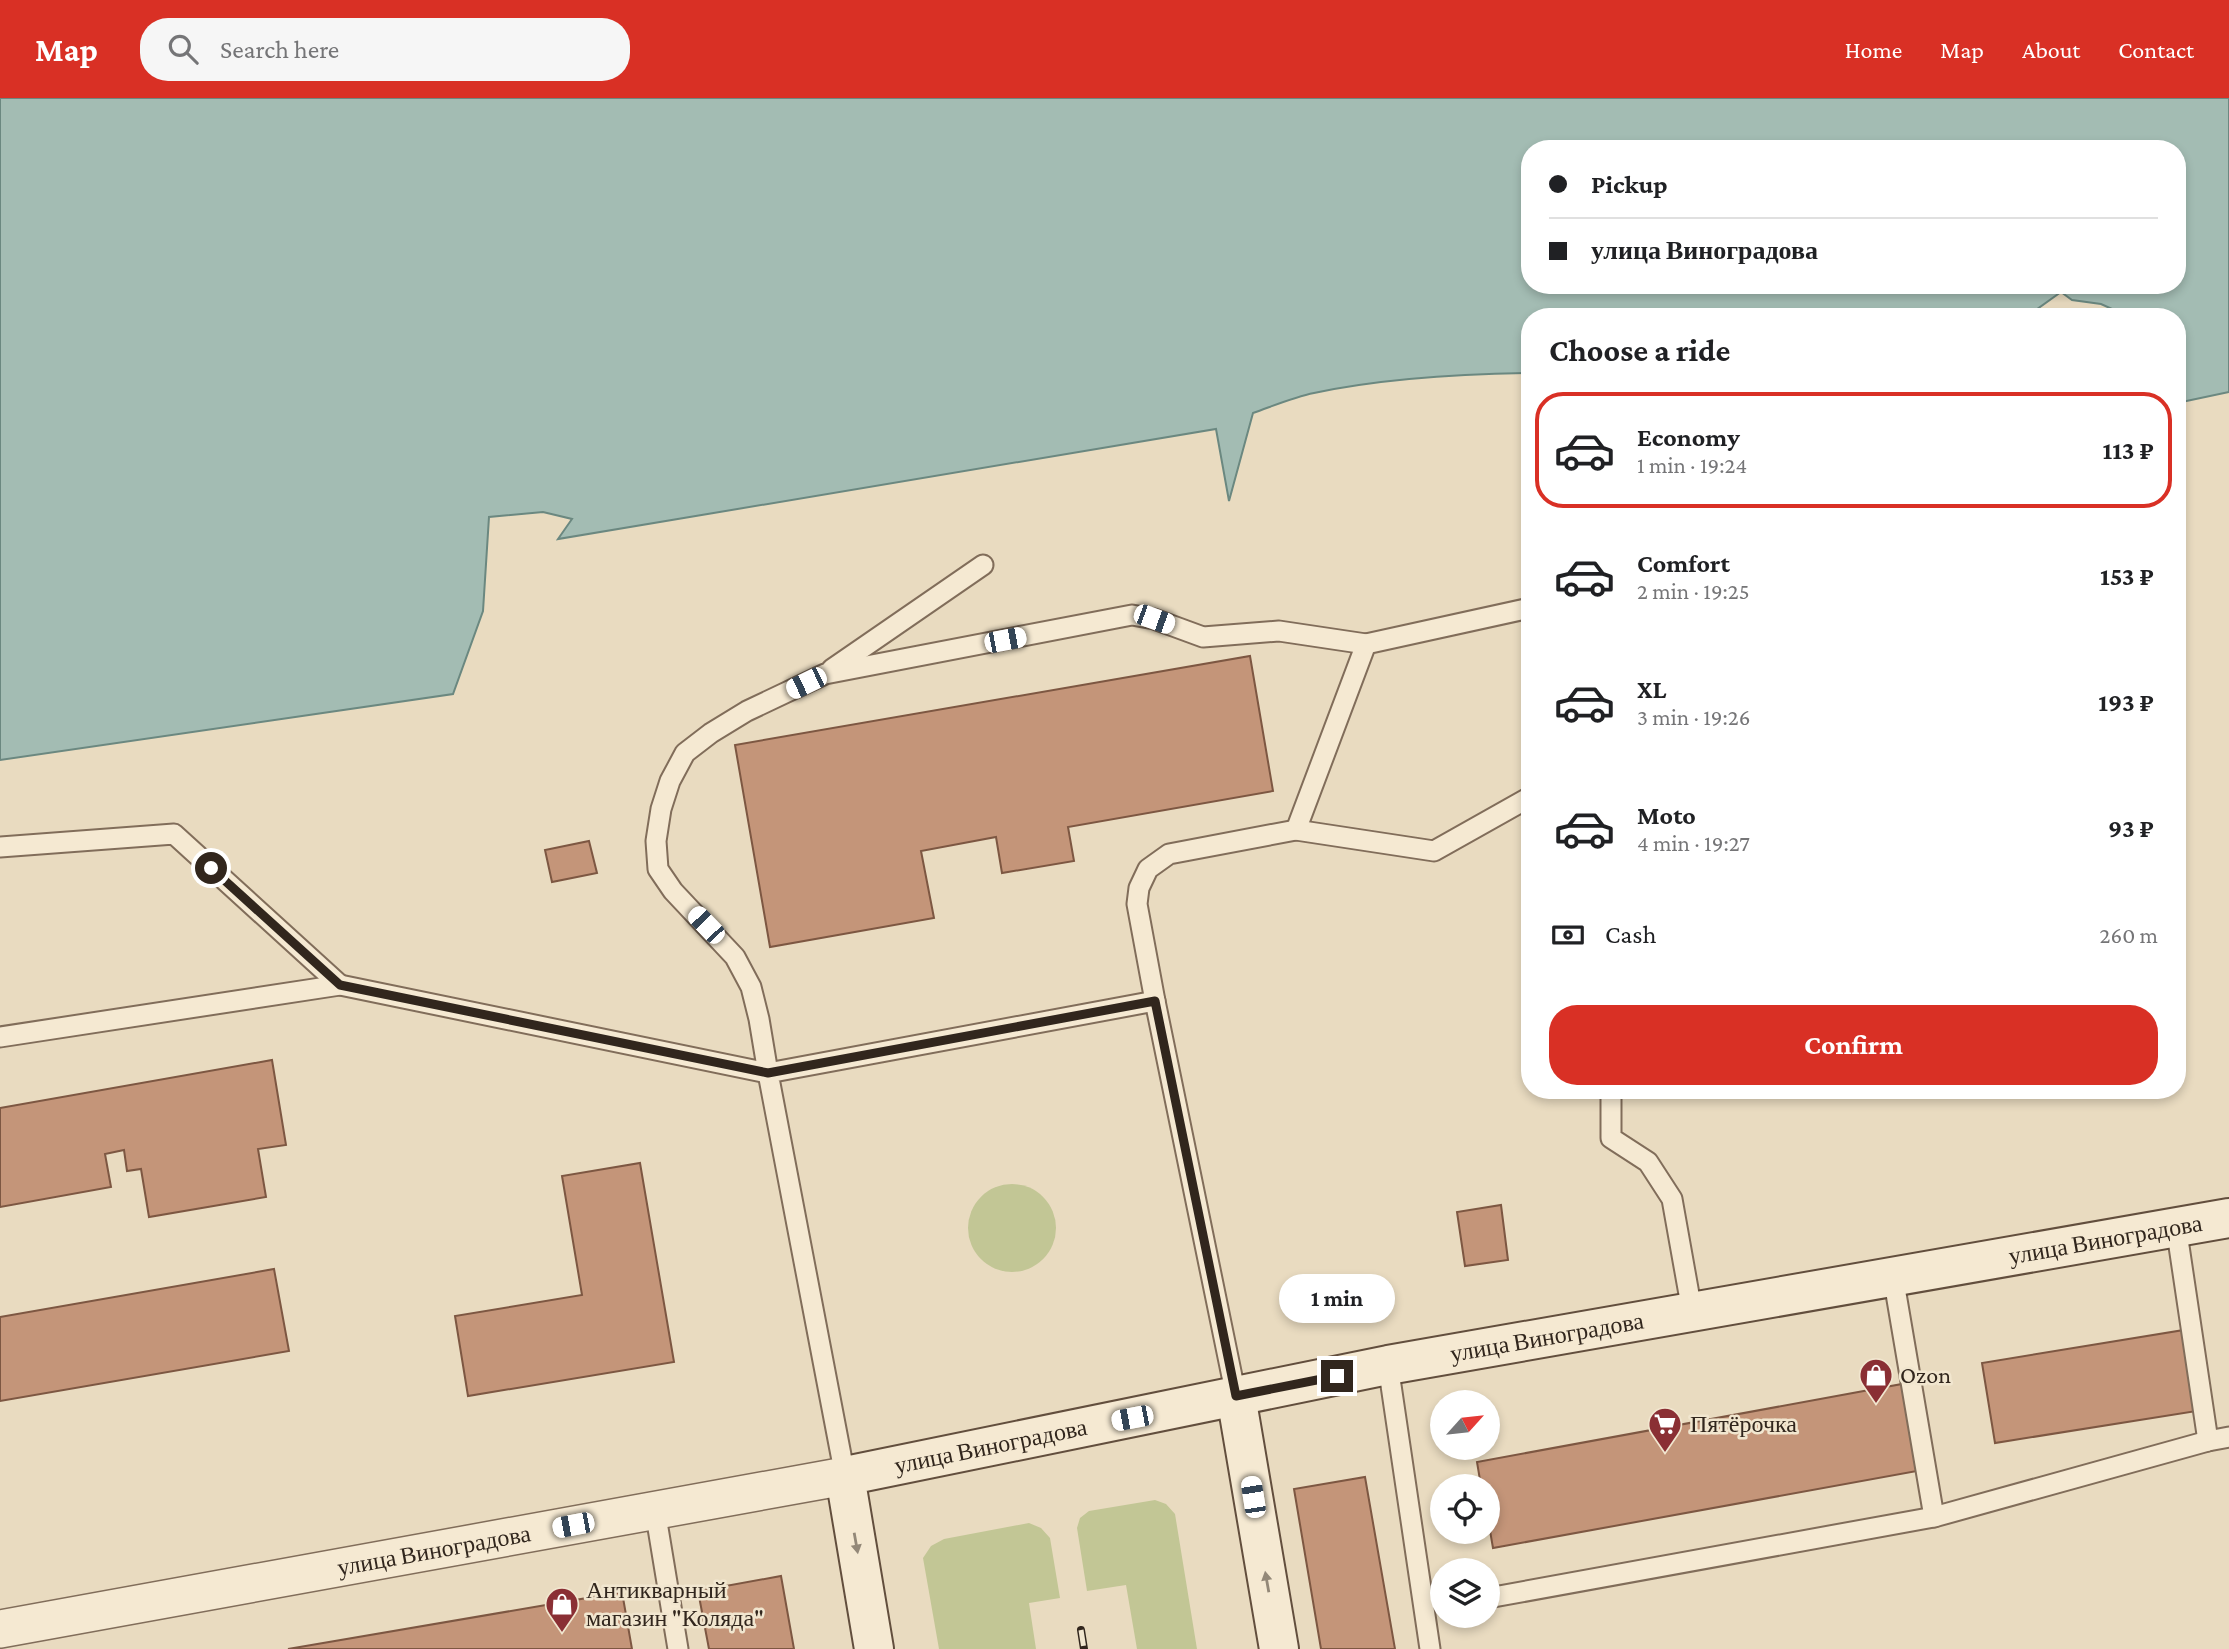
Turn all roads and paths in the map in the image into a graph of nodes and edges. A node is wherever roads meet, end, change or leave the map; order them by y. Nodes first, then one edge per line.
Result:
1 (983, 565) dead end
2 (1521, 610) edge
3 (1366, 644) junction
4 (825, 674) junction
5 (1521, 802) edge
6 (1296, 830) junction
7 (0, 846) edge
8 (340, 985) junction
9 (1155, 1001) junction
10 (0, 1037) edge
11 (768, 1073) junction
12 (1611, 1099) edge
13 (2229, 1218) edge
14 (2176, 1226) junction
15 (1893, 1276) junction
16 (1692, 1311) junction
17 (1388, 1365) junction
18 (1236, 1396) junction
19 (2229, 1437) edge
20 (2208, 1441) junction
21 (845, 1476) junction
22 (656, 1510) junction
23 (1934, 1517) junction
24 (1430, 1591) edge
25 (1500, 1596) edge
26 (1432, 1628) edge
27 (0, 1629) edge
28 (678, 1649) edge
29 (874, 1649) edge
30 (1279, 1649) edge
31 (1430, 1649) edge

1 - 4 lane
2 - 3 lane
3 - 4 lane
3 - 6 lane
4 - 11 lane
5 - 6 lane
6 - 9 lane
7 - 8 lane
8 - 10 lane
8 - 11 lane
9 - 11 lane
9 - 18 lane
11 - 21 lane
12 - 16 lane
13 - 14 main road, улица Виноградова
14 - 15 main road, улица Виноградова
14 - 20 lane
15 - 16 main road, улица Виноградова
15 - 23 lane
16 - 17 main road, улица Виноградова
17 - 18 main road, улица Виноградова
17 - 24 lane
18 - 21 main road, улица Виноградова
30 -> 18 main road
19 - 20 lane
20 - 23 lane
21 - 22 street, улица Виноградова
21 -> 29 main road
22 - 27 street, улица Виноградова
22 - 28 lane
23 - 25 lane
26 - 31 lane

